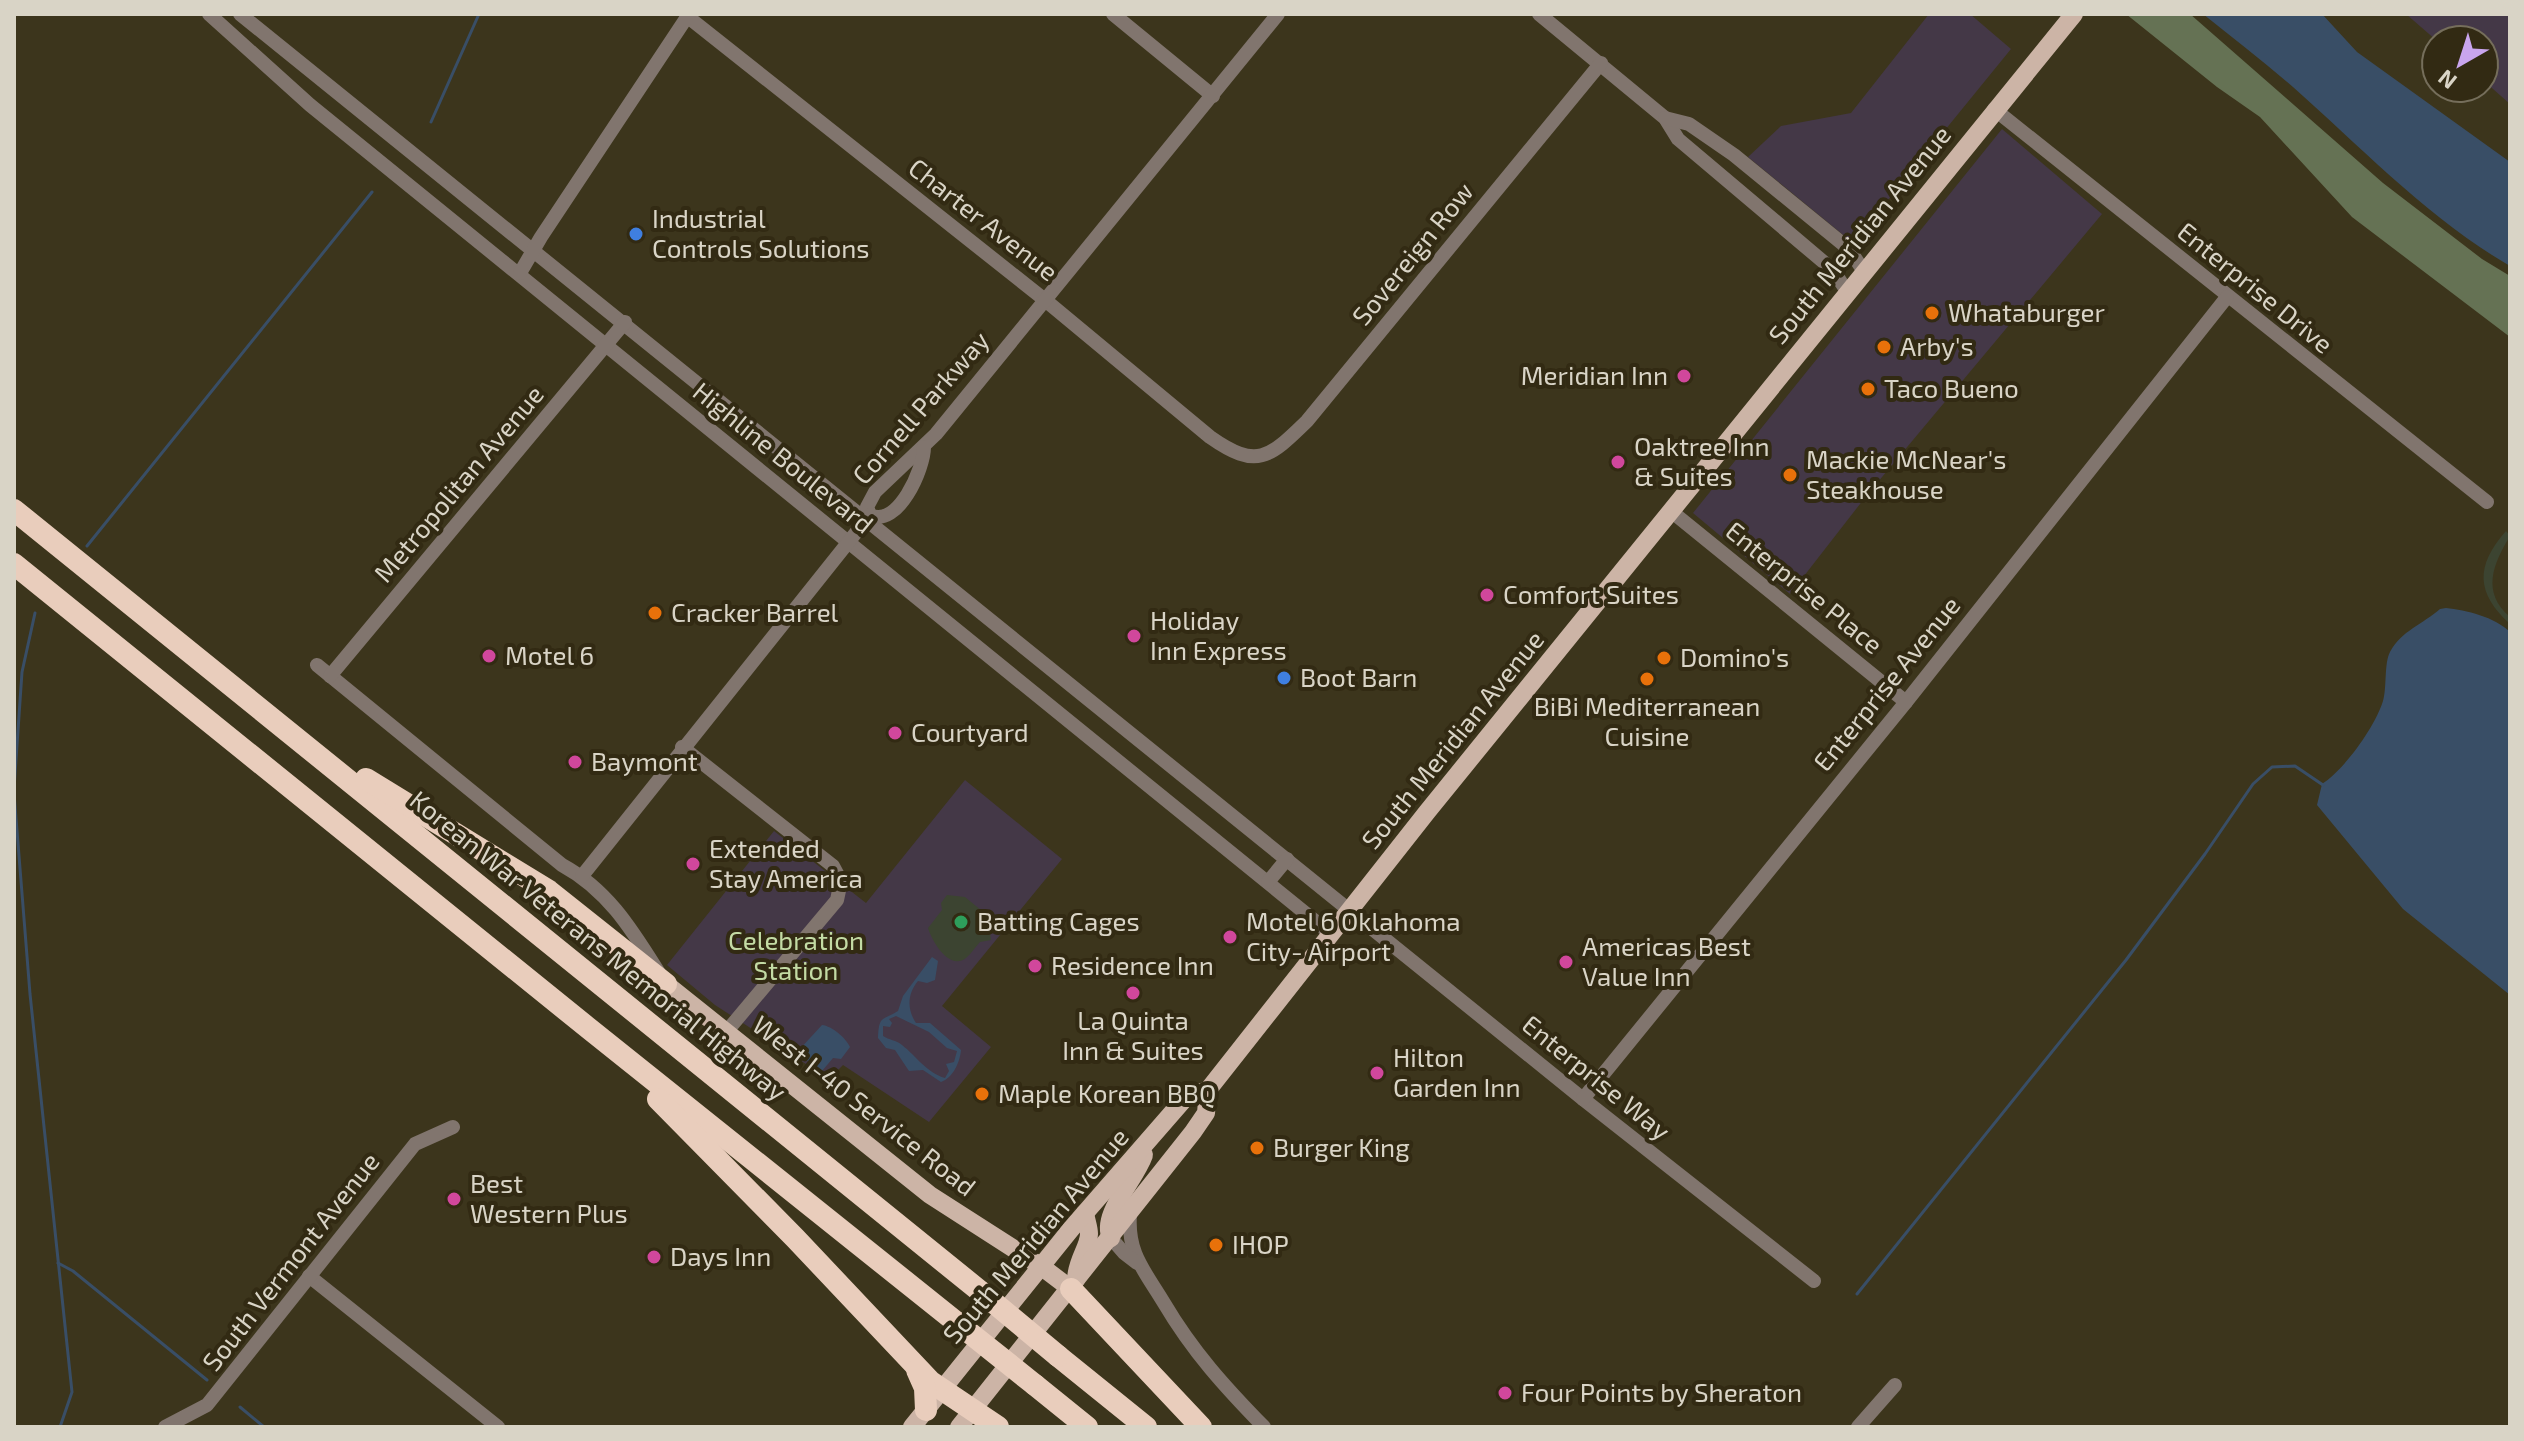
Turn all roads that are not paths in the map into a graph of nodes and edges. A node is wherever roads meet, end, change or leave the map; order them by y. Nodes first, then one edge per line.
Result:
1 (209, 14) edge
2 (240, 14) edge
3 (1113, 14) edge
4 (1278, 14) edge
5 (1539, 14) edge
6 (689, 15) edge
7 (2070, 19) edge
8 (1601, 63) junction
9 (1213, 96) junction
10 (1994, 109) junction
11 (1665, 118) junction
12 (1747, 166) junction
13 (1731, 187) junction
14 (1779, 193) junction
15 (1763, 213) junction
16 (534, 249) junction
17 (520, 273) junction
18 (1865, 273) junction
19 (1848, 293) junction
20 (2227, 297) junction
21 (1045, 300) junction
22 (625, 322) junction
23 (606, 345) junction
24 (924, 447) junction
25 (1249, 458) joint
26 (2487, 502) dead end
27 (14, 510) edge
28 (1671, 511) junction
29 (868, 517) junction
30 (848, 542) junction
31 (14, 564) edge
32 (317, 665) dead end
33 (330, 676) junction
34 (1906, 702) junction
35 (287, 730) junction
36 (682, 747) junction
37 (1287, 859) junction
38 (582, 876) junction
39 (1268, 882) junction
40 (1350, 910) junction
41 (1331, 934) junction
42 (666, 984) junction
43 (587, 1027) junction
44 (727, 1031) junction
45 (1208, 1090) junction
46 (1583, 1099) junction
47 (453, 1127) dead end
48 (1150, 1140) junction
49 (1085, 1213) junction
50 (1130, 1214) junction
51 (1071, 1229) junction
52 (1111, 1238) junction
53 (1014, 1249) junction
54 (1137, 1263) junction
55 (1042, 1267) junction
56 (309, 1276) junction
57 (1814, 1281) dead end
58 (1073, 1286) junction
59 (915, 1366) junction
60 (1895, 1385) dead end
61 (941, 1391) junction
62 (919, 1418) edge
63 (966, 1419) edge
64 (165, 1427) edge
65 (498, 1427) edge
66 (998, 1427) edge
67 (1087, 1427) edge
68 (1146, 1427) edge
69 (1201, 1427) edge
70 (1264, 1427) edge
71 (1858, 1427) edge

1 - 17 street, Highline Boulevard
2 - 16 street, Highline Boulevard
3 - 9 street
4 - 9 street, Cornell Parkway
5 - 8 street
6 - 16 street
6 - 21 street, Charter Avenue
7 - 10 main road, South Meridian Avenue
8 - 11 street
8 - 25 street, Sovereign Row
9 - 21 street, Cornell Parkway
10 - 18 main road, South Meridian Avenue
10 - 20 street, Enterprise Drive
11 - 12 street
11 - 13 street
12 - 13 street
12 - 14 street
13 - 15 street
14 - 15 street
14 - 18 street
15 - 19 street
16 - 17 street
16 - 22 street, Highline Boulevard
17 - 23 street, Highline Boulevard
18 - 19 main road, South Meridian Avenue
19 - 28 main road, South Meridian Avenue
20 - 26 street, Enterprise Drive
20 - 34 street, Enterprise Avenue
21 - 24 street, Cornell Parkway
21 - 25 street, Charter Avenue
22 - 23 street, Metropolitan Avenue
22 - 29 street, Highline Boulevard
23 - 30 street, Highline Boulevard
23 - 33 street, Metropolitan Avenue
24 - 29 street, Cornell Parkway
24 - 29 street
27 - 35 highway, Korean War Veterans Memorial Highway
28 - 34 street, Enterprise Place
28 - 40 main road, South Meridian Avenue
29 - 30 street, Cornell Parkway
29 - 37 street, Highline Boulevard
30 - 36 street, Cornell Parkway
30 - 39 street, Highline Boulevard
31 - 43 highway
32 - 33 street, West I-40 Service Road
33 - 38 street, West I-40 Service Road
34 - 46 street, Enterprise Avenue
35 - 42 highway
35 - 68 highway, Korean War Veterans Memorial Highway, bridge
36 - 38 street, Cornell Parkway
36 - 44 street
37 - 39 street
37 - 40 street, Highline Boulevard
38 - 42 street, West I-40 Service Road
39 - 41 street, Highline Boulevard
40 - 41 main road, South Meridian Avenue
40 - 46 street, Enterprise Way
41 - 45 main road, South Meridian Avenue
42 - 44 main road, West I-40 Service Road
43 - 59 highway
43 - 67 highway, bridge
44 - 53 main road, West I-40 Service Road
45 - 48 main road, South Meridian Avenue
45 - 50 main road, South Meridian Avenue
46 - 57 street, Enterprise Way
47 - 56 street, South Vermont Avenue
48 - 49 main road, South Meridian Avenue
48 - 52 main road
49 - 51 main road, South Meridian Avenue
49 - 58 main road
50 - 52 main road, South Meridian Avenue
50 - 54 street
51 - 53 main road
51 - 55 main road, South Meridian Avenue
52 - 54 street
52 - 58 main road, South Meridian Avenue
53 - 55 main road, West I-40 Service Road
54 - 70 street
55 - 58 main road, West I-40 Service Road
55 - 61 main road, South Meridian Avenue
56 - 64 street, South Vermont Avenue
56 - 65 street
58 - 63 main road, South Meridian Avenue
58 - 69 highway
59 - 61 highway
59 - 62 highway
60 - 71 street
61 - 62 main road, South Meridian Avenue
61 - 63 highway
63 - 66 highway

